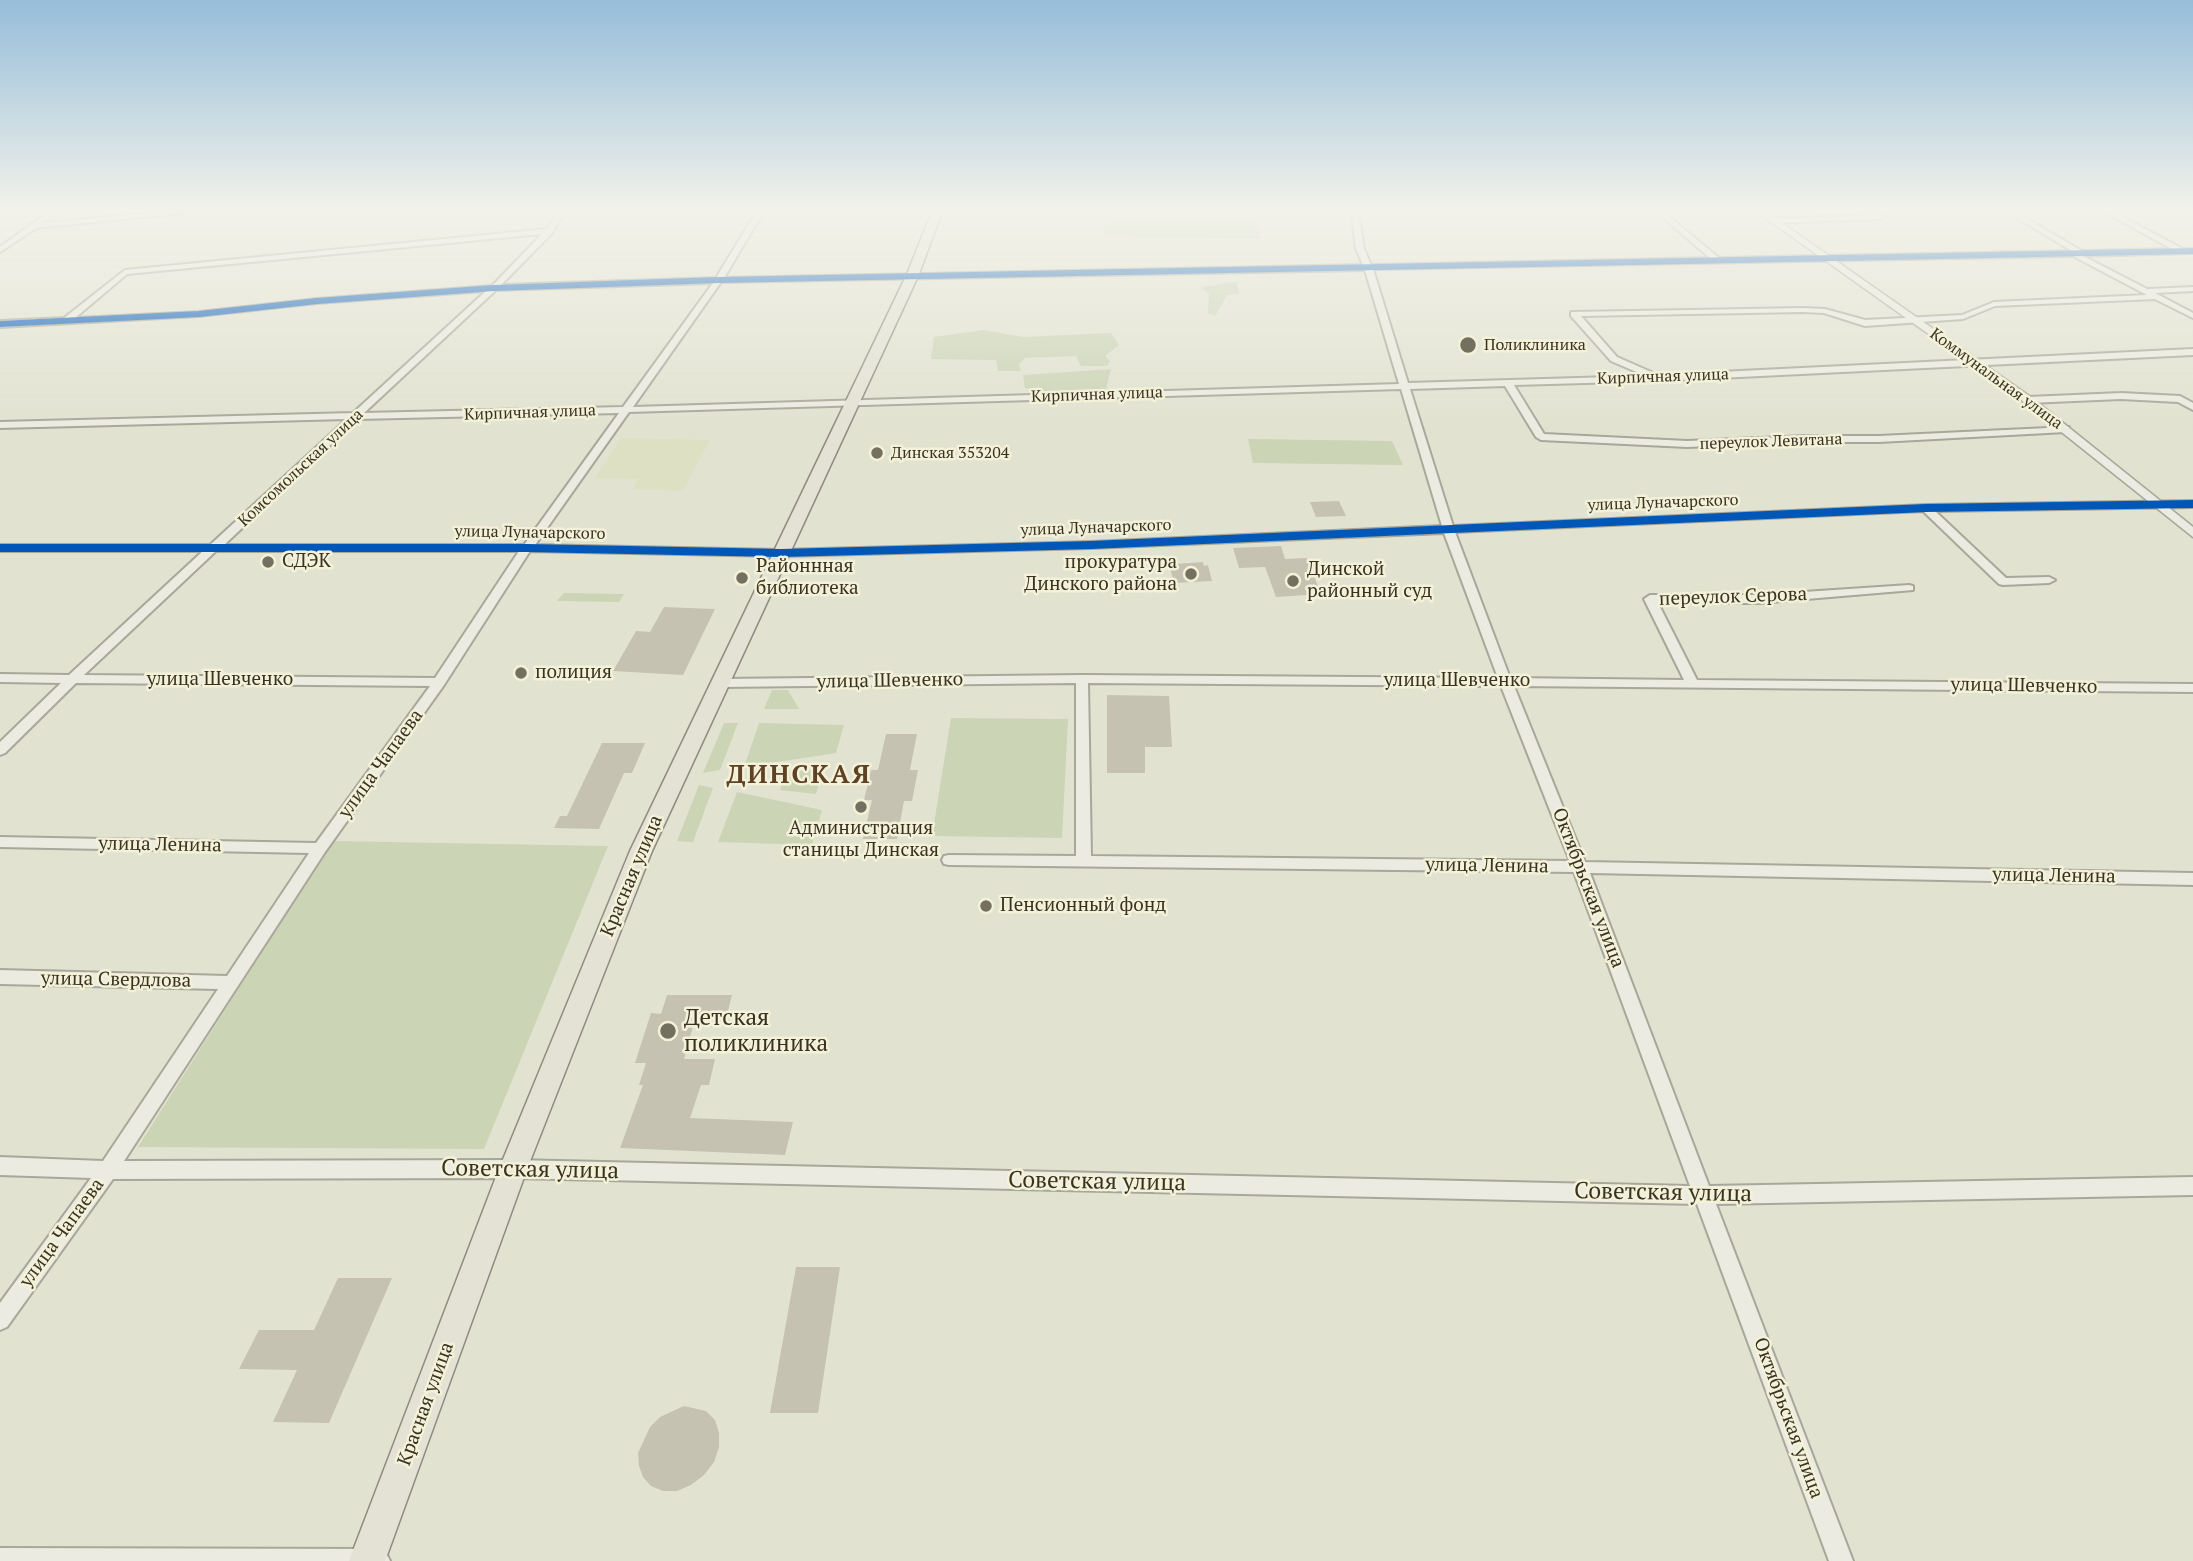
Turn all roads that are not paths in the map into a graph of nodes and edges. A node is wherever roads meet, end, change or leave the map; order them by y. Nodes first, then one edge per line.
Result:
1 (113, 282) edge
2 (500, 282) edge
3 (648, 282) edge
4 (717, 282) edge
5 (909, 282) edge
6 (1372, 282) edge
7 (1859, 282) edge
8 (2130, 282) edge
9 (494, 288) junction
10 (2193, 289) edge
11 (2147, 291) junction
12 (2157, 297) junction
13 (2193, 316) edge
14 (67, 320) junction
15 (1915, 321) junction
16 (0, 324) edge
17 (2193, 352) edge
18 (1977, 363) junction
19 (1657, 378) junction
20 (1507, 382) junction
21 (1402, 385) junction
22 (2028, 400) junction
23 (850, 404) junction
24 (2193, 407) edge
25 (627, 410) junction
26 (355, 418) junction
27 (0, 425) edge
28 (2066, 429) junction
29 (2157, 503) junction
30 (2193, 504) edge
31 (1926, 508) junction
32 (1448, 528) junction
33 (2193, 533) edge
34 (216, 547) junction
35 (0, 548) edge
36 (527, 548) junction
37 (781, 553) junction
38 (2049, 579) dead end
39 (1909, 587) dead end
40 (0, 678) edge
41 (72, 679) junction
42 (1082, 679) junction
43 (1505, 681) junction
44 (439, 682) junction
45 (721, 683) junction
46 (1692, 683) junction
47 (2193, 688) edge
48 (0, 750) edge
49 (0, 842) edge
50 (320, 848) junction
51 (948, 860) dead end
52 (1084, 861) junction
53 (1580, 867) junction
54 (2193, 879) edge
55 (0, 977) edge
56 (233, 983) junction
57 (0, 1166) edge
58 (513, 1169) junction
59 (108, 1170) junction
60 (2193, 1186) edge
61 (1705, 1195) junction
62 (0, 1320) edge
63 (0, 1560) edge
64 (367, 1561) edge
65 (378, 1561) edge
66 (1841, 1561) edge

1 - 14 street
2 - 9 street, Комсомольская улица
3 - 9 street
4 - 25 street, улица Чапаева
5 - 23 main road, Красная улица
6 - 21 street, Октябрьская улица
7 - 15 street, Коммунальная улица
8 - 11 street
9 - 14 street
9 - 26 street, Комсомольская улица
10 - 11 street
11 - 12 street
12 - 13 street
12 - 15 street
14 - 16 street
15 - 18 street, Коммунальная улица
15 - 19 street
17 - 18 street, Кирпичная улица
18 - 19 street, Кирпичная улица
18 - 22 street, Коммунальная улица
19 - 20 street, Кирпичная улица
20 - 21 street, Кирпичная улица
20 - 28 street, переулок Левитана
21 - 23 street, Кирпичная улица
21 - 32 street, Октябрьская улица
22 - 24 street
22 - 28 street, Коммунальная улица
23 - 25 street, Кирпичная улица
23 - 37 main road, Красная улица
25 - 26 street, Кирпичная улица
25 - 36 street, улица Чапаева
26 - 27 street, Кирпичная улица
26 - 34 street, Комсомольская улица
28 - 29 street, Коммунальная улица
29 - 30 street, улица Луначарского
29 - 31 street, улица Луначарского
29 - 33 street, Коммунальная улица
31 - 32 street, улица Луначарского
31 - 38 street
32 - 37 street, улица Луначарского
32 - 43 street, Октябрьская улица
34 - 35 street, улица Луначарского
34 - 36 street, улица Луначарского
34 - 41 street, Комсомольская улица
36 - 37 street, улица Луначарского
36 - 44 street, улица Чапаева
37 - 45 main road, Красная улица
39 - 46 street, переулок Серова
40 - 41 street, улица Шевченко
41 - 44 street, улица Шевченко
41 - 48 street, Комсомольская улица
42 - 43 street, улица Шевченко
42 - 45 street, улица Шевченко
42 - 52 street
43 - 46 street, улица Шевченко
43 - 53 street, Октябрьская улица
44 - 50 street, улица Чапаева
45 - 58 main road, Красная улица
46 - 47 street, улица Шевченко
49 - 50 street, улица Ленина
50 - 56 street, улица Чапаева
51 - 52 street, улица Ленина
52 - 53 street, улица Ленина
53 - 54 street, улица Ленина
53 - 61 street, Октябрьская улица
55 - 56 street, улица Свердлова
56 - 59 street, улица Чапаева
57 - 59 street, Советская улица
58 - 59 street, Советская улица
58 - 61 street, Советская улица
58 - 64 main road, Красная улица
59 - 62 street, улица Чапаева
60 - 61 street, Советская улица
61 - 66 street, Октябрьская улица
63 - 64 street
64 - 65 street

